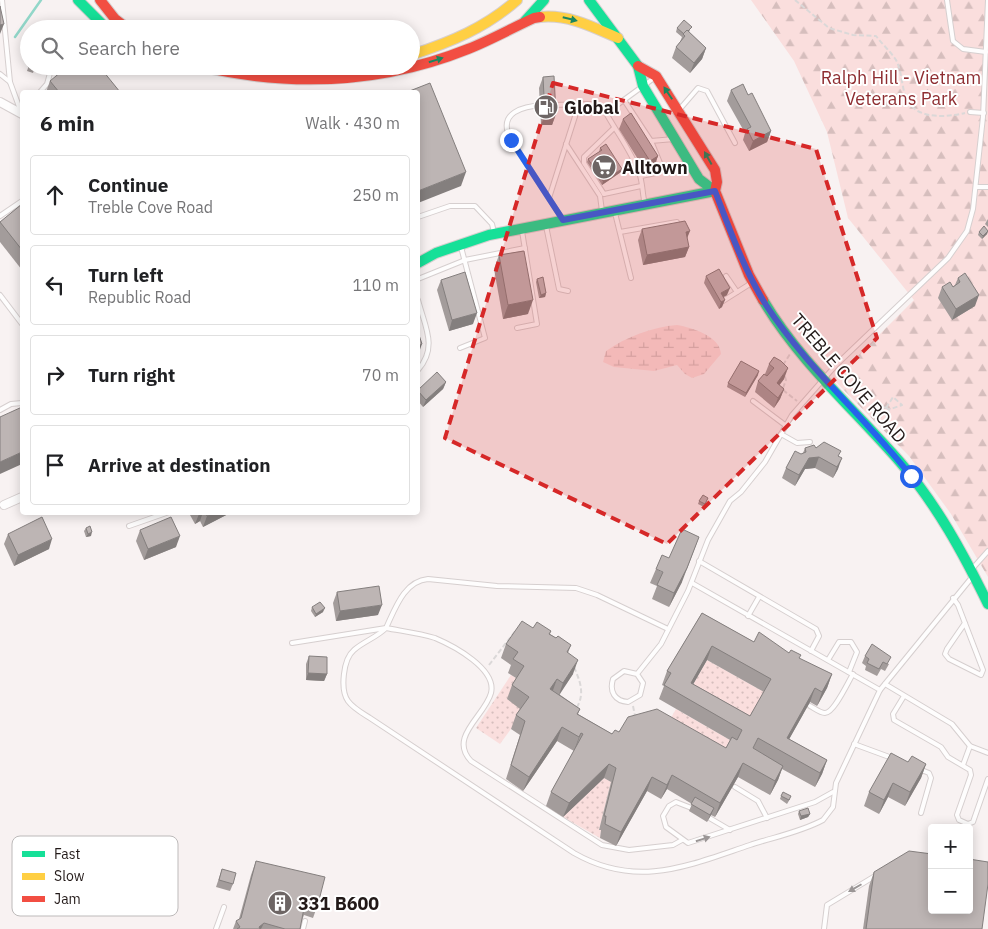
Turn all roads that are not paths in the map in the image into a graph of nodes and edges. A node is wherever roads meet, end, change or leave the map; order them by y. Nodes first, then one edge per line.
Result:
1 (2, 0) edge
2 (78, 0) edge
3 (100, 0) edge
4 (504, 0) edge
5 (517, 0) edge
6 (544, 0) edge
7 (589, 0) edge
8 (947, 0) edge
9 (988, 0) edge
10 (98, 20) edge
11 (116, 20) edge
12 (490, 23) junction
13 (522, 23) junction
14 (618, 38) junction
15 (420, 52) edge
16 (986, 52) junction
17 (420, 65) edge
18 (638, 66) junction
19 (0, 74) edge
20 (49, 75) edge
21 (239, 75) edge
22 (367, 75) edge
23 (656, 76) junction
24 (10, 82) junction
25 (643, 86) junction
26 (42, 90) edge
27 (624, 100) junction
28 (0, 102) edge
29 (579, 104) junction
30 (20, 107) edge
31 (679, 110) junction
32 (20, 111) edge
33 (970, 112) road end
34 (984, 113) junction
35 (606, 114) junction
36 (665, 120) junction
37 (614, 128) junction
38 (676, 139) junction
39 (651, 141) junction
40 (735, 143) dead end
41 (566, 144) junction
42 (641, 176) junction
43 (640, 186) junction
44 (976, 187) junction
45 (988, 187) edge
46 (715, 191) junction
47 (602, 195) junction
48 (548, 198) junction
49 (20, 201) edge
50 (646, 206) junction
51 (615, 212) junction
52 (603, 214) junction
53 (0, 216) edge
54 (420, 216) edge
55 (563, 220) junction
56 (677, 222) edge
57 (545, 224) junction
58 (521, 228) junction
59 (620, 232) junction
60 (495, 234) junction
61 (461, 244) junction
62 (525, 248) junction
63 (465, 260) junction
64 (420, 262) edge
65 (726, 276) dead end
66 (420, 278) edge
67 (631, 278) dead end
68 (753, 282) junction
69 (568, 290) dead end
70 (737, 292) junction
71 (0, 295) edge
72 (723, 302) edge
73 (420, 308) edge
74 (20, 321) edge
75 (517, 328) dead end
76 (460, 348) dead end
77 (420, 368) edge
78 (824, 378) junction
79 (753, 401) dead end
80 (20, 403) edge
81 (0, 410) edge
82 (785, 425) junction
83 (781, 434) junction
84 (810, 442) dead end
85 (20, 498) edge
86 (2, 505) edge
87 (160, 515) edge
88 (129, 526) dead end
89 (988, 551) edge
90 (699, 562) junction
91 (973, 572) junction
92 (692, 583) junction
93 (759, 597) junction
94 (953, 598) junction
95 (988, 604) edge
96 (748, 616) junction
97 (965, 623) junction
98 (386, 628) junction
99 (668, 628) junction
100 (292, 643) dead end
101 (811, 651) junction
102 (828, 660) junction
103 (851, 673) junction
104 (637, 674) junction
105 (885, 684) junction
106 (880, 690) junction
107 (904, 696) junction
108 (810, 706) edge
109 (854, 744) junction
110 (970, 746) junction
111 (988, 754) edge
112 (895, 759) edge
113 (911, 765) edge
114 (963, 765) junction
115 (988, 779) edge
116 (735, 787) edge
117 (833, 792) junction
118 (921, 813) dead end
119 (767, 818) junction
120 (730, 830) junction
121 (682, 840) junction
122 (877, 875) edge
123 (224, 907) dead end
124 (305, 921) edge
125 (216, 929) edge
126 (303, 929) edge
127 (824, 929) edge

1 - 24 lane
2 - 10 main road
3 - 11 main road
4 - 12 main road
5 - 12 main road
6 - 13 main road
7 - 14 main road, TREBLE COVE ROAD
8 - 16 lane
9 - 16 lane
12 - 15 main road
13 -> 14 main road
17 -> 13 main road
14 - 18 main road, TREBLE COVE ROAD
16 - 34 lane
18 - 23 main road, TREBLE COVE ROAD
18 - 25 main road, TREBLE COVE ROAD
19 - 24 lane
20 - 26 lane
21 -> 22 main road
23 - 25 lane
31 -> 23 main road, TREBLE COVE ROAD
24 - 30 lane
25 - 27 lane
25 - 36 main road, TREBLE COVE ROAD
27 - 35 lane
27 - 39 lane
28 - 32 street
29 - 35 lane
29 - 41 lane
29 - 48 lane
31 - 36 main road
31 - 40 lane
46 -> 31 main road, TREBLE COVE ROAD
33 - 34 lane
34 - 44 lane
35 - 37 lane
36 - 38 main road, TREBLE COVE ROAD
37 - 42 lane
37 - 47 lane
38 - 39 lane
38 - 46 main road, TREBLE COVE ROAD
39 - 42 lane
41 - 47 lane
41 - 48 lane
42 - 43 lane
43 - 47 lane
43 - 50 lane
44 - 45 lane
44 - 78 lane
46 - 50 main road
46 - 68 main road, TREBLE COVE ROAD
47 - 52 lane
48 - 55 lane
49 - 53 lane
50 - 51 main road
51 - 52 main road
51 - 59 lane
52 - 55 main road
54 - 60 lane
55 - 57 main road
56 - 59 lane
57 - 58 main road
57 - 69 lane
58 - 60 main road
58 - 62 lane
59 - 67 lane
60 - 61 main road
61 - 63 lane
61 - 64 main road
62 - 63 lane
62 - 75 lane
63 - 66 lane
63 - 76 lane
65 - 70 lane
68 - 70 lane
68 - 78 main road, TREBLE COVE ROAD
70 - 72 lane
71 - 74 lane
73 - 77 lane
78 - 82 lane
78 - 91 main road, TREBLE COVE ROAD
79 - 82 lane
80 - 81 lane
82 - 83 lane
83 - 84 lane
83 - 90 lane
85 - 86 street
87 - 88 lane
89 - 91 lane
90 - 92 lane
90 - 93 lane
91 - 94 lane
91 - 95 main road, TREBLE COVE ROAD
92 - 96 lane
92 - 99 lane
93 - 96 lane
93 - 101 lane
94 - 97 lane
94 - 105 lane
96 - 101 lane
97 - 97 lane
98 - 99 lane
98 - 100 lane
98 - 117 lane
98 - 121 lane
99 - 104 lane
101 - 102 lane
102 - 103 lane
102 - 103 lane
103 - 106 lane
103 - 108 lane
104 - 104 lane
105 - 106 lane
105 - 107 lane
106 - 109 lane
107 - 110 lane
107 - 114 lane
109 - 112 lane
109 - 117 lane
110 - 111 lane
110 - 114 lane
113 - 118 lane
114 - 115 lane
116 - 119 lane
117 - 119 lane
119 - 120 lane
121 -> 120 lane
120 - 121 lane
122 -> 127 lane
123 - 125 lane
124 - 126 lane

